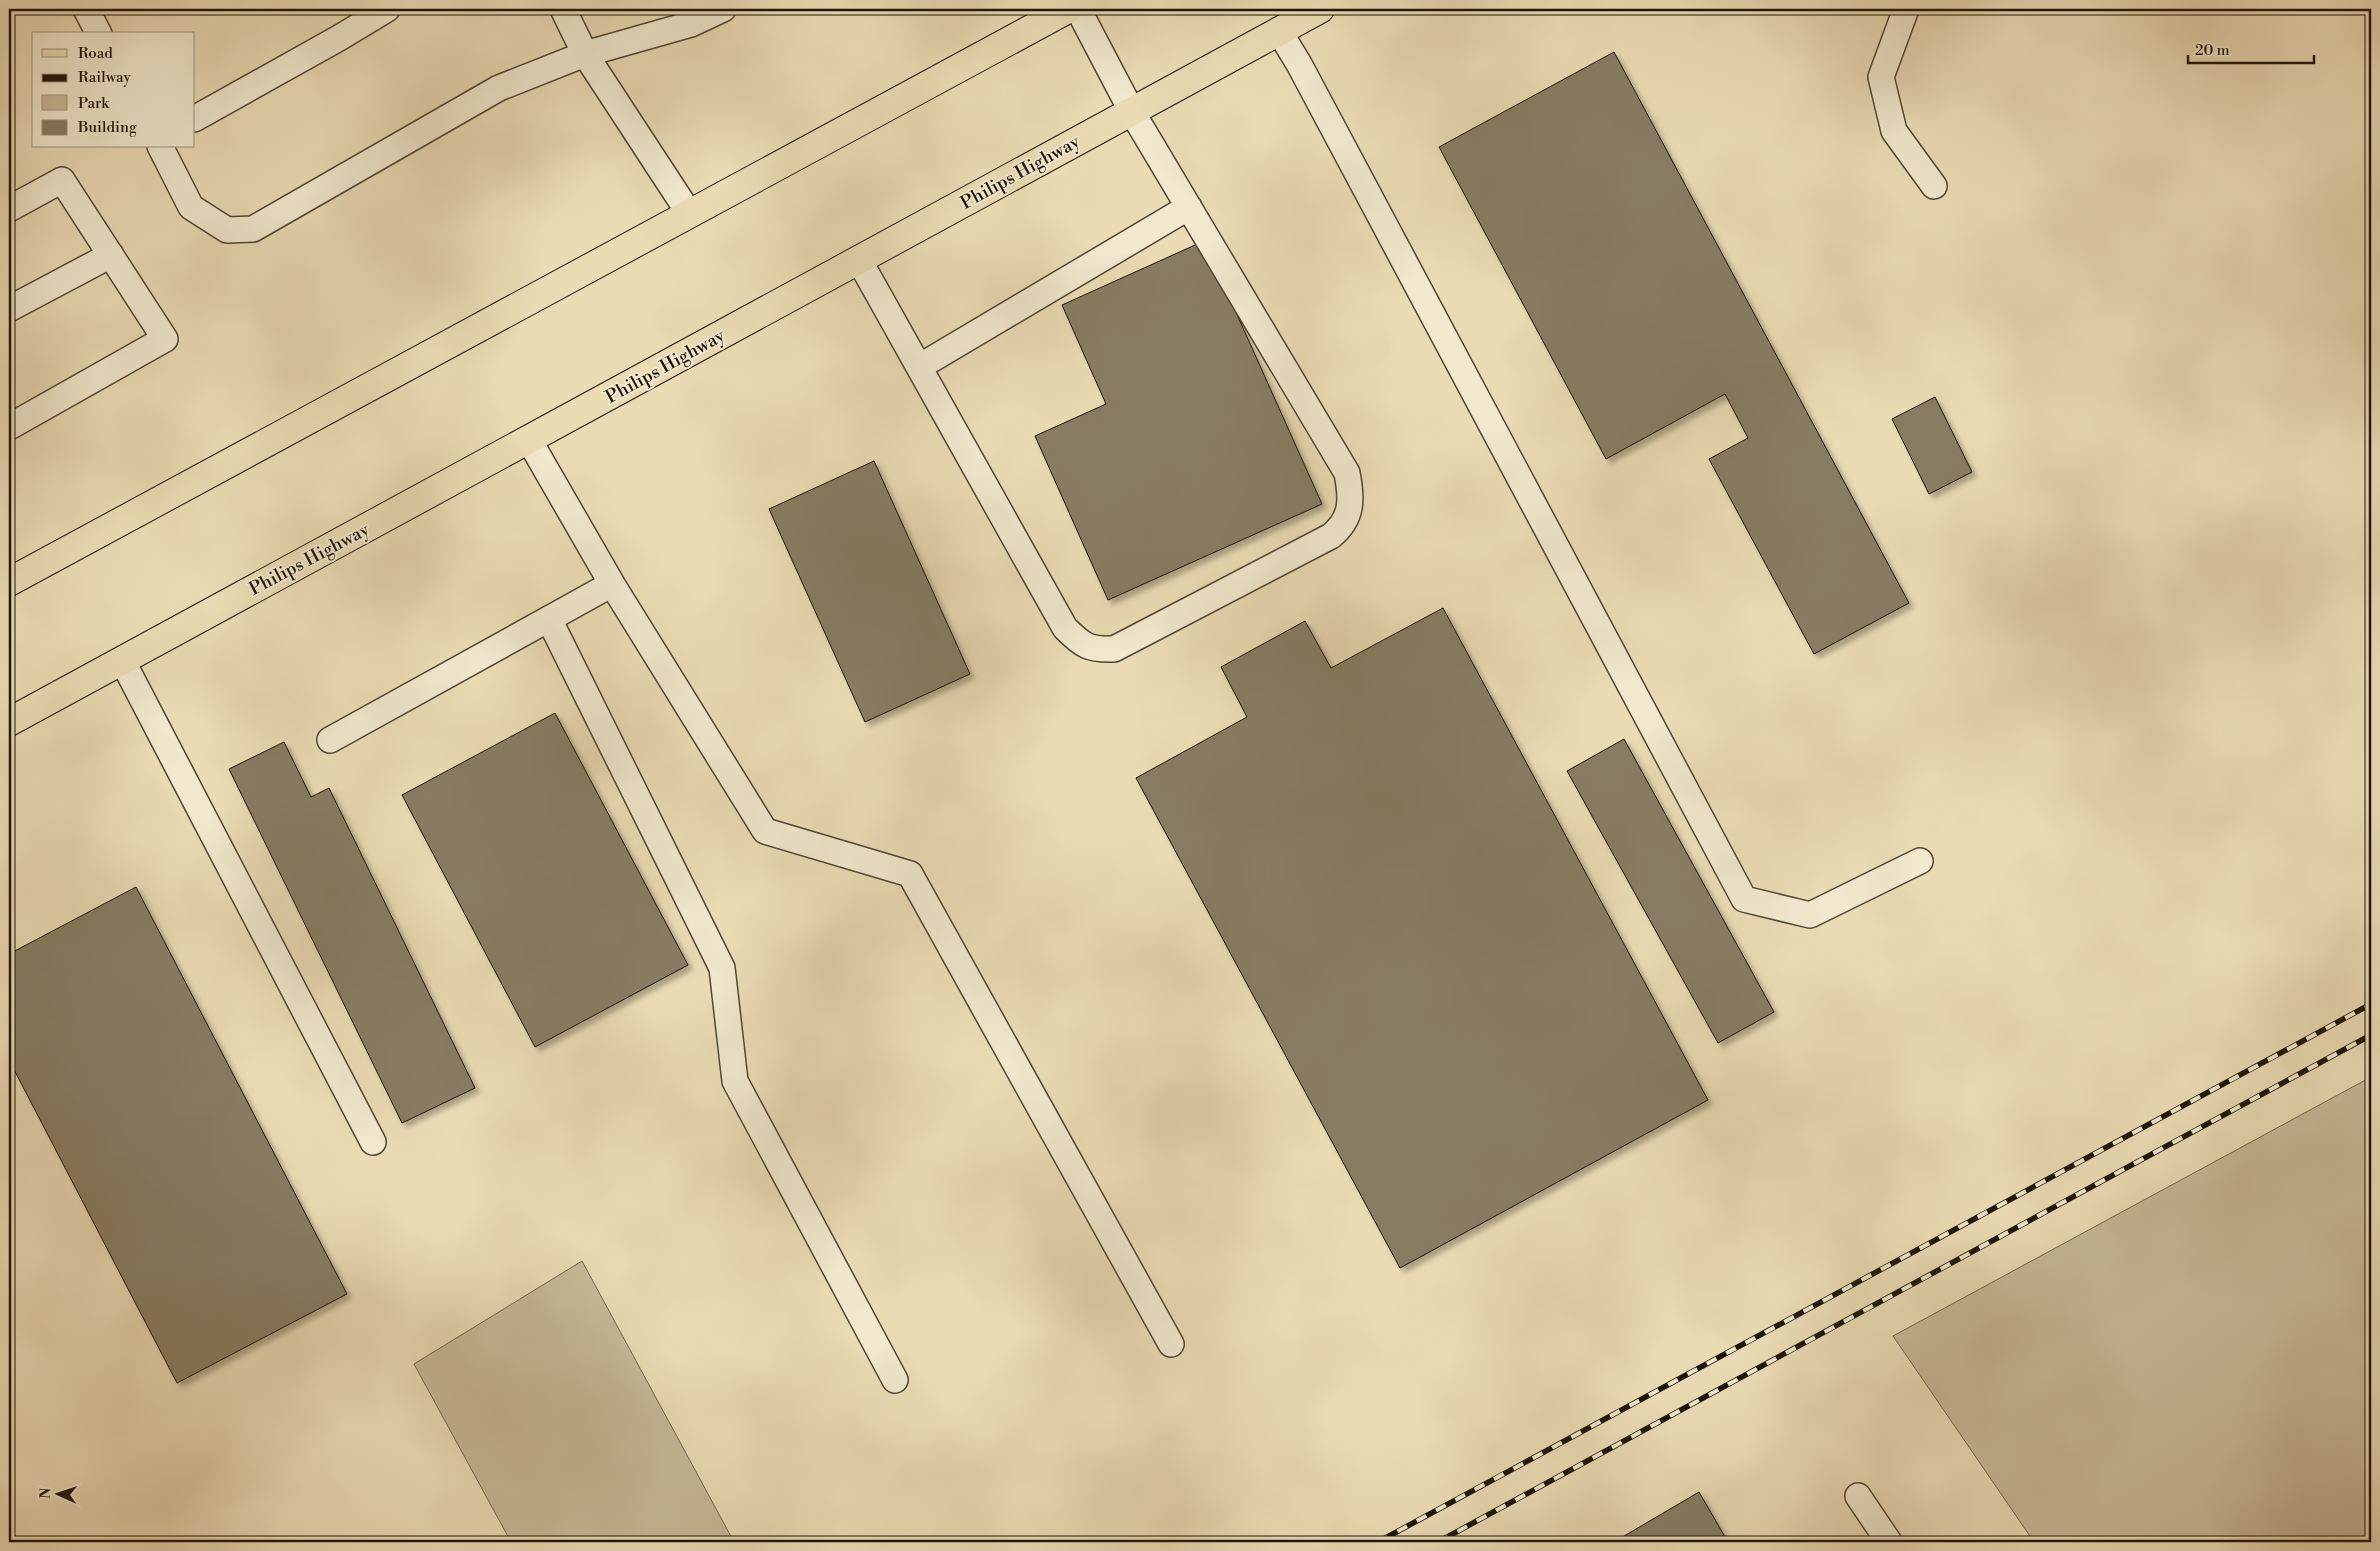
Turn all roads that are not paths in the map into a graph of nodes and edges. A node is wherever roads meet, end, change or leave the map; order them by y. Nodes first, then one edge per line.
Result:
1 (86, 9) edge
2 (387, 9) edge
3 (563, 9) edge
4 (723, 9) edge
5 (1068, 9) edge
6 (1078, 9) edge
7 (1320, 9) edge
8 (1906, 9) edge
9 (1279, 31) junction
10 (98, 32) edge
11 (585, 54) junction
12 (1132, 112) junction
13 (195, 118) edge
14 (161, 148) edge
15 (1934, 186) dead end
16 (1188, 207) junction
17 (9, 209) edge
18 (688, 213) junction
19 (111, 255) junction
20 (859, 260) junction
21 (9, 309) edge
22 (919, 367) junction
23 (9, 427) edge
24 (529, 440) junction
25 (9, 582) edge
26 (612, 584) junction
27 (549, 619) junction
28 (122, 660) junction
29 (9, 722) edge
30 (330, 740) dead end
31 (1920, 861) dead end
32 (372, 1142) dead end
33 (1171, 1344) dead end
34 (895, 1380) dead end
35 (1858, 1496) dead end
36 (1889, 1542) edge

1 - 10 lane
2 - 13 lane
3 - 11 lane
4 - 11 lane
5 - 18 main road
6 - 12 lane
7 - 9 main road, Philips Highway
8 - 15 lane
9 - 12 main road, Philips Highway
9 - 31 lane
11 - 14 lane
11 - 18 lane
12 - 16 lane
12 - 20 main road, Philips Highway
16 - 22 lane
16 - 22 lane
17 - 19 lane
18 - 25 main road
19 - 21 lane
19 - 23 lane
20 - 22 lane
20 - 24 main road, Philips Highway
24 - 26 lane
24 - 28 main road, Philips Highway
26 - 27 lane
26 - 33 lane
27 - 30 lane
27 - 34 lane
28 - 29 main road, Philips Highway
28 - 32 lane
35 - 36 lane

